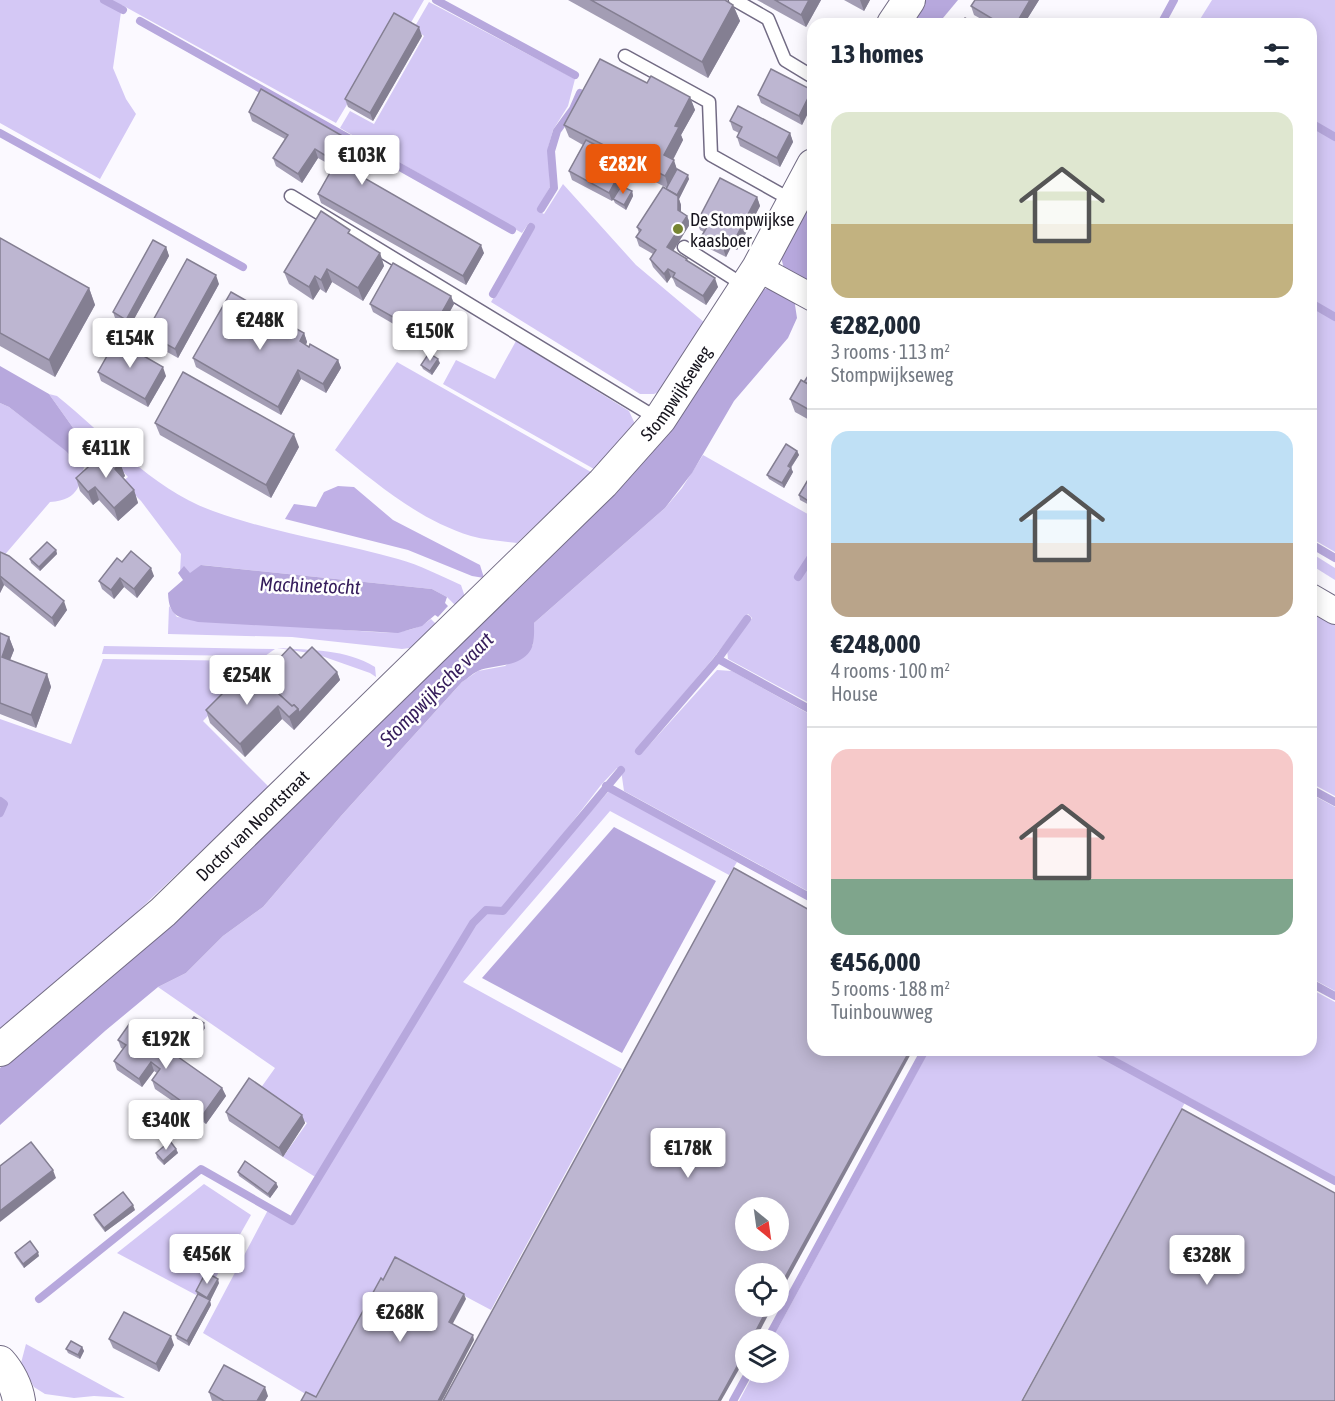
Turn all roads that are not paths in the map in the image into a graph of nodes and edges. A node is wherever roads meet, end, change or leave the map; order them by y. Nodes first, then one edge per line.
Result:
1 (735, 0) edge
2 (909, 0) edge
3 (897, 18) edge
4 (625, 56) dead end
5 (807, 73) edge
6 (807, 177) edge
7 (291, 196) dead end
8 (794, 202) junction
9 (684, 247) dead end
10 (760, 277) junction
11 (807, 295) edge
12 (660, 420) junction
13 (493, 589) joint
14 (1317, 600) edge
15 (1335, 611) edge
16 (0, 1050) edge
17 (0, 1362) edge
18 (19, 1401) edge

1 - 5 lane
2 - 3 street
4 - 8 lane
6 - 8 street, Stompwijkseweg
7 - 12 lane
8 - 10 street, Stompwijkseweg
9 - 10 lane
10 - 11 street
10 - 12 street, Stompwijkseweg
12 - 13 street, Stompwijkseweg
13 - 16 street, Doctor van Noortstraat
14 - 15 street
17 - 18 street

